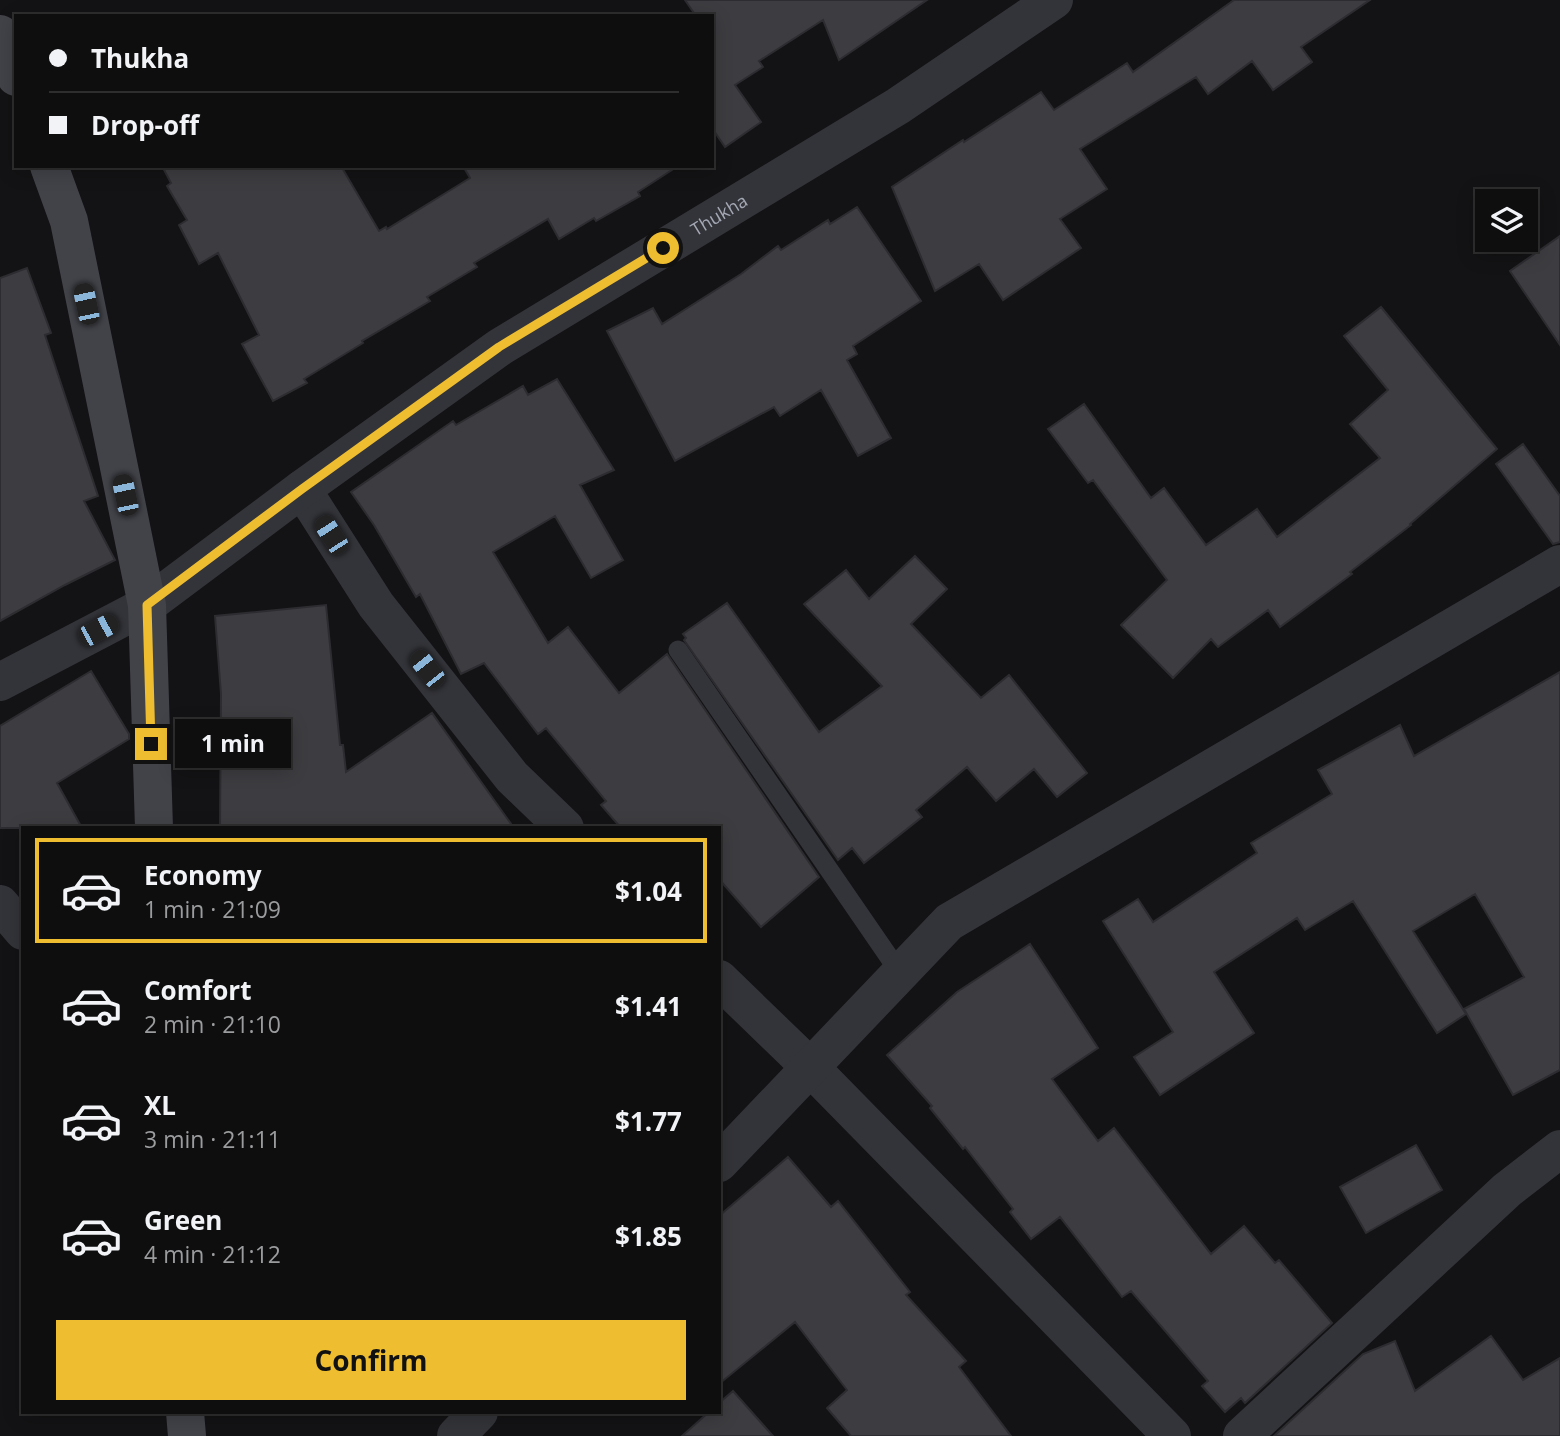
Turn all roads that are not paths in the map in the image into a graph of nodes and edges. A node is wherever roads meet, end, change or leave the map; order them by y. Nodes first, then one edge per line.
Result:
1 (1054, 0) edge
2 (0, 34) edge
3 (14, 71) edge
4 (50, 168) edge
5 (302, 489) junction
6 (1560, 565) edge
7 (147, 605) junction
8 (678, 650) dead end
9 (0, 682) edge
10 (154, 826) edge
11 (563, 826) edge
12 (0, 904) edge
13 (21, 929) edge
14 (900, 974) junction
15 (721, 981) edge
16 (811, 1068) junction
17 (1560, 1149) edge
18 (721, 1161) edge
19 (186, 1414) edge
20 (477, 1414) edge
21 (187, 1436) edge
22 (456, 1436) edge
23 (1172, 1436) edge
24 (1242, 1436) edge

1 - 5 street, Thukha
2 - 3 main road
4 - 7 main road
5 - 7 street, Thukha
5 - 11 street
6 - 14 street
7 - 9 street, Thukha
7 - 10 main road
8 - 14 lane
12 - 13 street
14 - 16 street
15 - 16 street
16 - 18 street
16 - 23 street
17 - 24 street
19 - 21 main road
20 - 22 street

